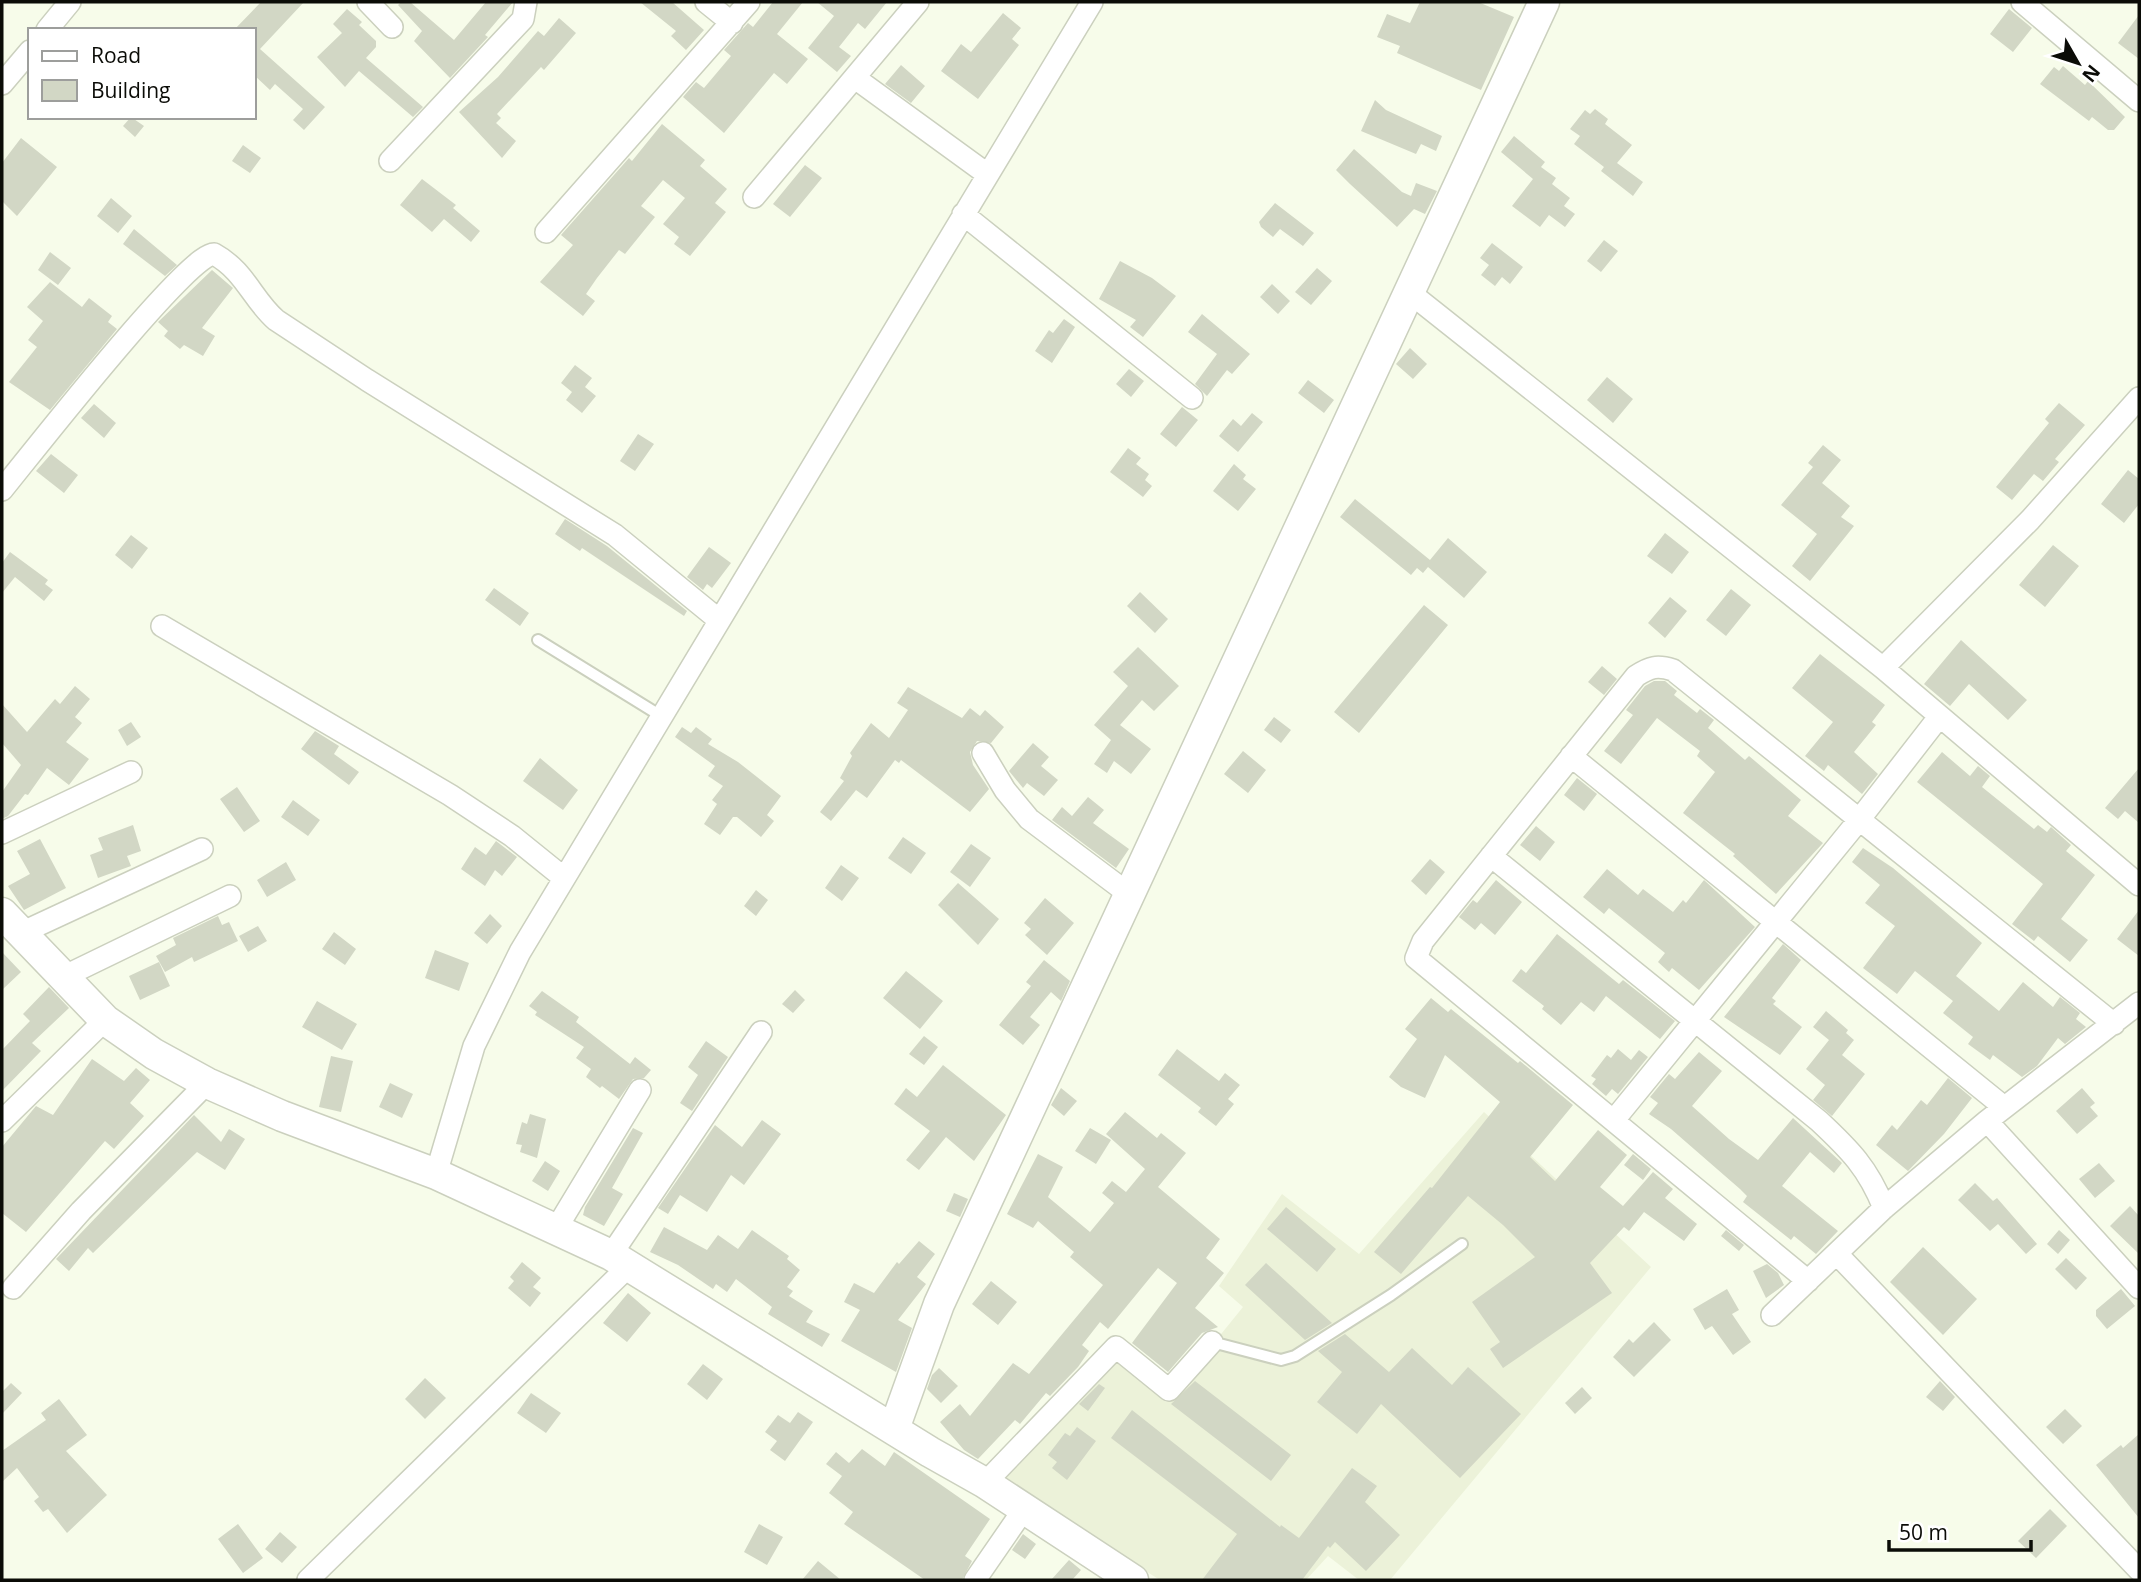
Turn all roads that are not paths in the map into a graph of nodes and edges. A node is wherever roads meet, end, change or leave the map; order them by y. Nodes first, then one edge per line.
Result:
1 (70, 2) edge
2 (369, 2) edge
3 (526, 2) edge
4 (706, 2) edge
5 (749, 2) edge
6 (918, 2) edge
7 (1092, 2) edge
8 (1544, 2) edge
9 (2022, 2) edge
10 (732, 23) junction
11 (392, 27) dead end
12 (49, 28) edge
13 (28, 53) edge
14 (855, 78) junction
15 (2, 84) edge
16 (2136, 92) edge
17 (390, 161) dead end
18 (987, 174) junction
19 (754, 197) dead end
20 (963, 214) junction
21 (546, 232) dead end
22 (1409, 292) junction
23 (1192, 398) dead end
24 (2139, 398) edge
25 (2, 490) edge
26 (719, 620) junction
27 (162, 626) dead end
28 (538, 640) dead end
29 (1883, 668) junction
30 (661, 716) junction
31 (1939, 717) junction
32 (983, 753) dead end
33 (1571, 756) junction
34 (131, 772) dead end
35 (1859, 820) junction
36 (2, 833) edge
37 (202, 849) dead end
38 (1491, 856) junction
39 (564, 878) junction
40 (2139, 885) edge
41 (1129, 894) junction
42 (230, 896) dead end
43 (1776, 921) junction
44 (10, 924) edge
45 (61, 978) junction
46 (2139, 1003) edge
47 (104, 1020) junction
48 (1697, 1020) junction
49 (2114, 1024) junction
50 (761, 1032) dead end
51 (207, 1083) junction
52 (640, 1090) dead end
53 (2004, 1107) junction
54 (1614, 1120) junction
55 (2, 1121) edge
56 (1987, 1121) junction
57 (436, 1174) junction
58 (1884, 1208) junction
59 (556, 1229) junction
60 (1462, 1244) dead end
61 (1837, 1254) junction
62 (620, 1260) junction
63 (1808, 1281) junction
64 (13, 1288) dead end
65 (2139, 1288) edge
66 (1772, 1315) dead end
67 (1212, 1342) joint
68 (894, 1429) junction
69 (985, 1483) junction
70 (1024, 1509) junction
71 (2139, 1570) edge
72 (308, 1580) edge
73 (975, 1580) edge
74 (1133, 1580) edge

1 - 12 street
2 - 11 street
3 - 17 street
4 - 10 street
5 - 10 street
6 - 14 street
7 - 18 street
8 - 22 street
9 - 16 street
10 - 21 street
13 - 15 street
14 - 18 street
14 - 19 street
18 - 20 street
20 - 23 street
20 - 26 street
22 - 29 street
22 - 41 street
24 - 29 street
25 - 26 street
26 - 30 street
27 - 39 street
28 - 30 lane
29 - 31 street
30 - 39 street
31 - 35 street
31 - 40 street
32 - 41 street
33 - 35 street
33 - 38 street
33 - 43 street
34 - 36 street
35 - 43 street
35 - 49 street
37 - 44 street
38 - 48 street
38 - 54 street
39 - 57 street
41 - 68 street
42 - 45 street
43 - 48 street
43 - 53 street
44 - 45 street
45 - 47 street
46 - 49 street
47 - 51 street
47 - 55 street
48 - 54 street
48 - 58 street
49 - 53 street
50 - 62 street
51 - 57 street
51 - 64 street
52 - 59 street
53 - 56 street
54 - 63 street
56 - 58 street
56 - 65 street
57 - 59 street
58 - 61 street
59 - 62 street
60 - 67 lane
61 - 63 street
61 - 71 street
62 - 68 street
62 - 72 street
63 - 66 street
67 - 69 street
68 - 69 street
69 - 70 street
70 - 73 street
70 - 74 street

